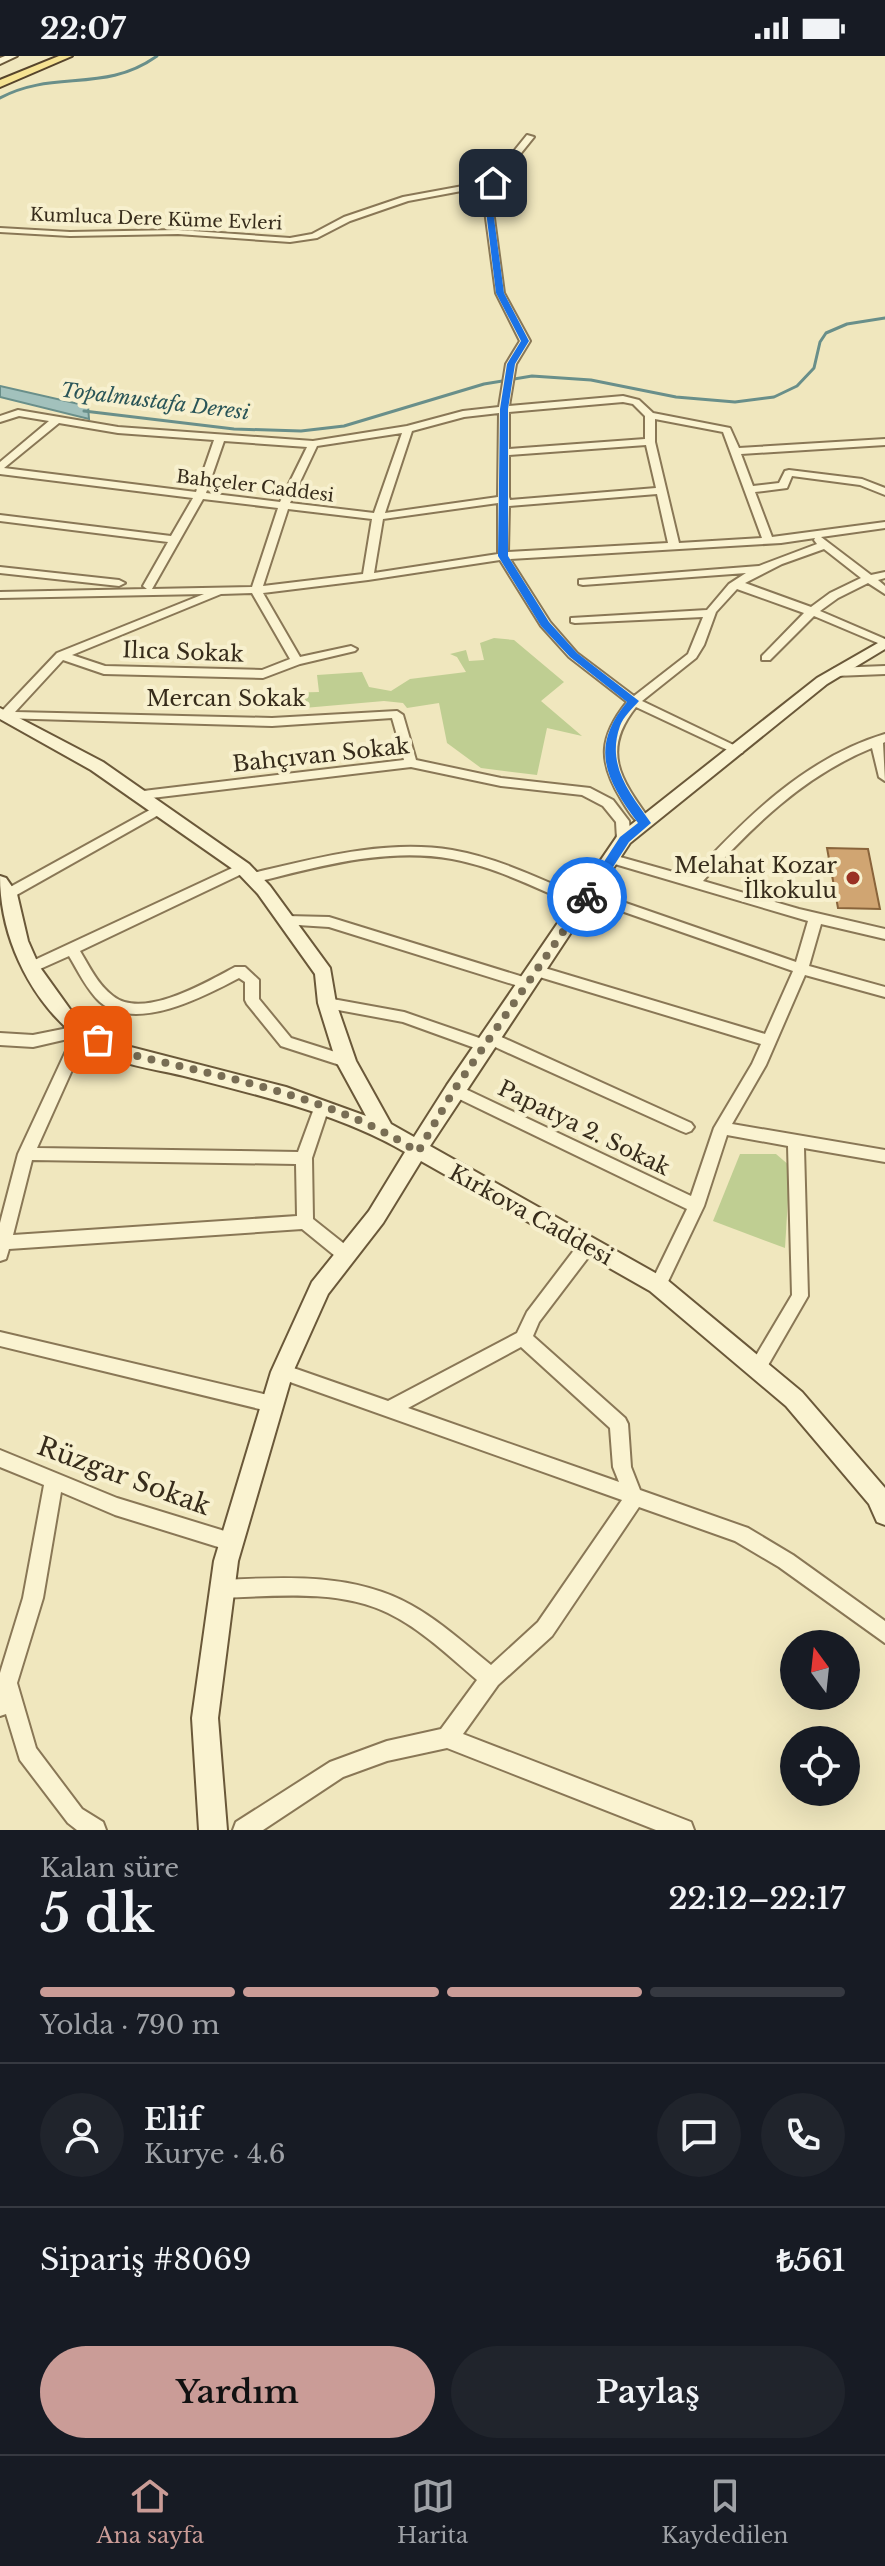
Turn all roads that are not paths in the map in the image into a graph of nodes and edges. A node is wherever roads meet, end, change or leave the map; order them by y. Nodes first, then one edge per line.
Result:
1 (13, 56) edge
2 (49, 56) edge
3 (67, 56) edge
4 (0, 61) edge
5 (0, 76) edge
6 (0, 84) edge
7 (530, 137) dead end
8 (493, 183) junction
9 (0, 230) edge
10 (504, 409) junction
11 (650, 415) junction
12 (0, 419) edge
13 (56, 420) junction
14 (408, 429) junction
15 (219, 440) junction
16 (650, 442) junction
17 (885, 442) edge
18 (313, 444) junction
19 (734, 451) junction
20 (504, 452) junction
21 (0, 469) edge
22 (749, 489) junction
23 (660, 491) junction
24 (885, 492) edge
25 (200, 495) junction
26 (505, 501) junction
27 (284, 505) junction
28 (378, 517) junction
29 (0, 518) edge
30 (885, 525) edge
31 (814, 536) junction
32 (175, 540) junction
33 (768, 540) junction
34 (674, 545) junction
35 (825, 545) junction
36 (503, 556) junction
37 (762, 569) junction
38 (0, 570) edge
39 (885, 575) edge
40 (368, 577) junction
41 (868, 577) junction
42 (583, 582) dead end
43 (737, 584) junction
44 (149, 586) junction
45 (256, 590) junction
46 (224, 591) junction
47 (885, 591) edge
48 (178, 592) junction
49 (0, 595) edge
50 (809, 611) junction
51 (710, 613) junction
52 (575, 620) dead end
53 (885, 643) edge
54 (351, 649) dead end
55 (61, 655) junction
56 (766, 658) dead end
57 (297, 661) junction
58 (885, 670) edge
59 (835, 672) junction
60 (633, 701) junction
61 (2, 717) edge
62 (881, 740) edge
63 (738, 750) junction
64 (411, 763) junction
65 (885, 777) edge
66 (135, 796) junction
67 (157, 810) junction
68 (645, 823) junction
69 (624, 839) junction
70 (613, 859) junction
71 (248, 873) junction
72 (694, 883) junction
73 (4, 888) edge
74 (586, 899) junction
75 (816, 918) junction
76 (287, 921) junction
77 (885, 934) edge
78 (71, 949) junction
79 (31, 968) junction
80 (801, 969) junction
81 (533, 977) junction
82 (885, 992) edge
83 (327, 1003) junction
84 (83, 1030) junction
85 (0, 1039) edge
86 (770, 1041) junction
87 (489, 1042) junction
88 (346, 1061) junction
89 (454, 1090) junction
90 (321, 1107) junction
91 (686, 1127) dead end
92 (722, 1128) junction
93 (384, 1130) junction
94 (796, 1140) junction
95 (418, 1152) junction
96 (26, 1154) junction
97 (885, 1156) edge
98 (304, 1158) junction
99 (696, 1206) junction
100 (305, 1222) junction
101 (587, 1246) junction
102 (2, 1249) edge
103 (346, 1255) junction
104 (658, 1285) junction
105 (523, 1338) junction
106 (0, 1339) edge
107 (757, 1369) junction
108 (282, 1372) junction
109 (272, 1404) junction
110 (390, 1409) junction
111 (0, 1458) edge
112 (54, 1482) junction
113 (634, 1498) junction
114 (882, 1502) edge
115 (231, 1542) junction
116 (222, 1589) junction
117 (885, 1633) edge
118 (491, 1678) junction
119 (4, 1697) edge
120 (447, 1738) junction
121 (95, 1830) edge
122 (213, 1830) edge
123 (244, 1830) edge
124 (683, 1830) edge

1 - 4 street
2 - 5 main road
3 - 6 main road
7 - 8 street
8 - 9 street, Kumluca Dere Küme Evleri
8 - 10 street
10 - 11 street
10 - 14 street
10 - 20 street
11 - 16 street
11 - 19 street
12 - 13 street
13 - 15 street
13 - 21 street
14 - 18 street
14 - 28 street
15 - 18 street
15 - 25 street
16 - 20 street
16 - 23 street
17 - 19 street
18 - 27 street
19 - 22 street
20 - 26 street
21 - 25 street, Bahçeler Caddesi
22 - 24 street
22 - 33 street
23 - 26 street, Bahçeler Caddesi
23 - 34 street
25 - 27 street, Bahçeler Caddesi
25 - 32 street
26 - 28 street, Bahçeler Caddesi
26 - 36 street
27 - 28 street, Bahçeler Caddesi
27 - 45 street
28 - 40 street
29 - 32 street
30 - 31 street
31 - 33 street
31 - 35 street
32 - 44 street
33 - 34 street
34 - 36 street
35 - 37 street
35 - 41 street
36 - 40 street
36 - 60 street
37 - 42 street
37 - 43 street
38 - 44 street
39 - 41 street
40 - 45 street
41 - 47 street
41 - 50 street
43 - 50 street
43 - 51 street
44 - 48 street
45 - 46 street
45 - 57 street
46 - 48 street
46 - 55 street
48 - 49 street
50 - 53 street
50 - 56 street
51 - 52 street
51 - 60 street
53 - 59 street
54 - 57 street, Ilıca Sokak
55 - 57 street, Ilıca Sokak
55 - 61 street
58 - 59 street
59 - 63 street
60 - 63 street
60 - 68 street
61 - 64 street, Mercan Sokak
61 - 66 street
62 - 65 street
62 - 72 street
63 - 68 street
64 - 66 street, Bahçıvan Sokak
64 - 69 street, Bahçıvan Sokak
66 - 67 street
67 - 71 street
67 - 73 street
68 - 69 street
69 - 70 street
70 - 72 street
70 - 74 street
71 - 74 street
71 - 76 street
71 - 78 street
72 - 75 street
73 - 79 street, Kırkova Caddesi
74 - 80 street
74 - 81 street
75 - 77 street
75 - 80 street
76 - 81 street
76 - 83 street
78 - 79 street
78 - 88 street
79 - 84 street, Kırkova Caddesi
80 - 82 street
80 - 86 street
81 - 86 street
81 - 87 street
83 - 87 street
83 - 88 street
84 - 85 street
84 - 90 street, Kırkova Caddesi
84 - 96 street
86 - 92 street
87 - 89 street
87 - 91 street
88 - 93 street
89 - 95 street
89 - 99 street, Papatya 2. Sokak
90 - 93 street, Kırkova Caddesi
90 - 98 street
92 - 94 street
92 - 99 street
93 - 95 street, Kırkova Caddesi
94 - 97 street
94 - 107 street
95 - 101 street, Kırkova Caddesi
95 - 103 street
96 - 98 street
96 - 102 street
98 - 100 street
99 - 104 street
100 - 102 street
100 - 103 street
101 - 104 street, Kırkova Caddesi
101 - 105 street
103 - 108 street
104 - 107 street, Kırkova Caddesi
105 - 110 street
105 - 113 street
106 - 109 street
107 - 114 street, Kırkova Caddesi
108 - 109 street
108 - 110 street
109 - 115 street
110 - 113 street
111 - 112 street, Rüzgar Sokak
112 - 115 street, Rüzgar Sokak
112 - 119 street
113 - 117 street
113 - 118 street
115 - 116 street
116 - 118 street
116 - 122 street
118 - 120 street
119 - 121 street
120 - 123 street
120 - 124 street

